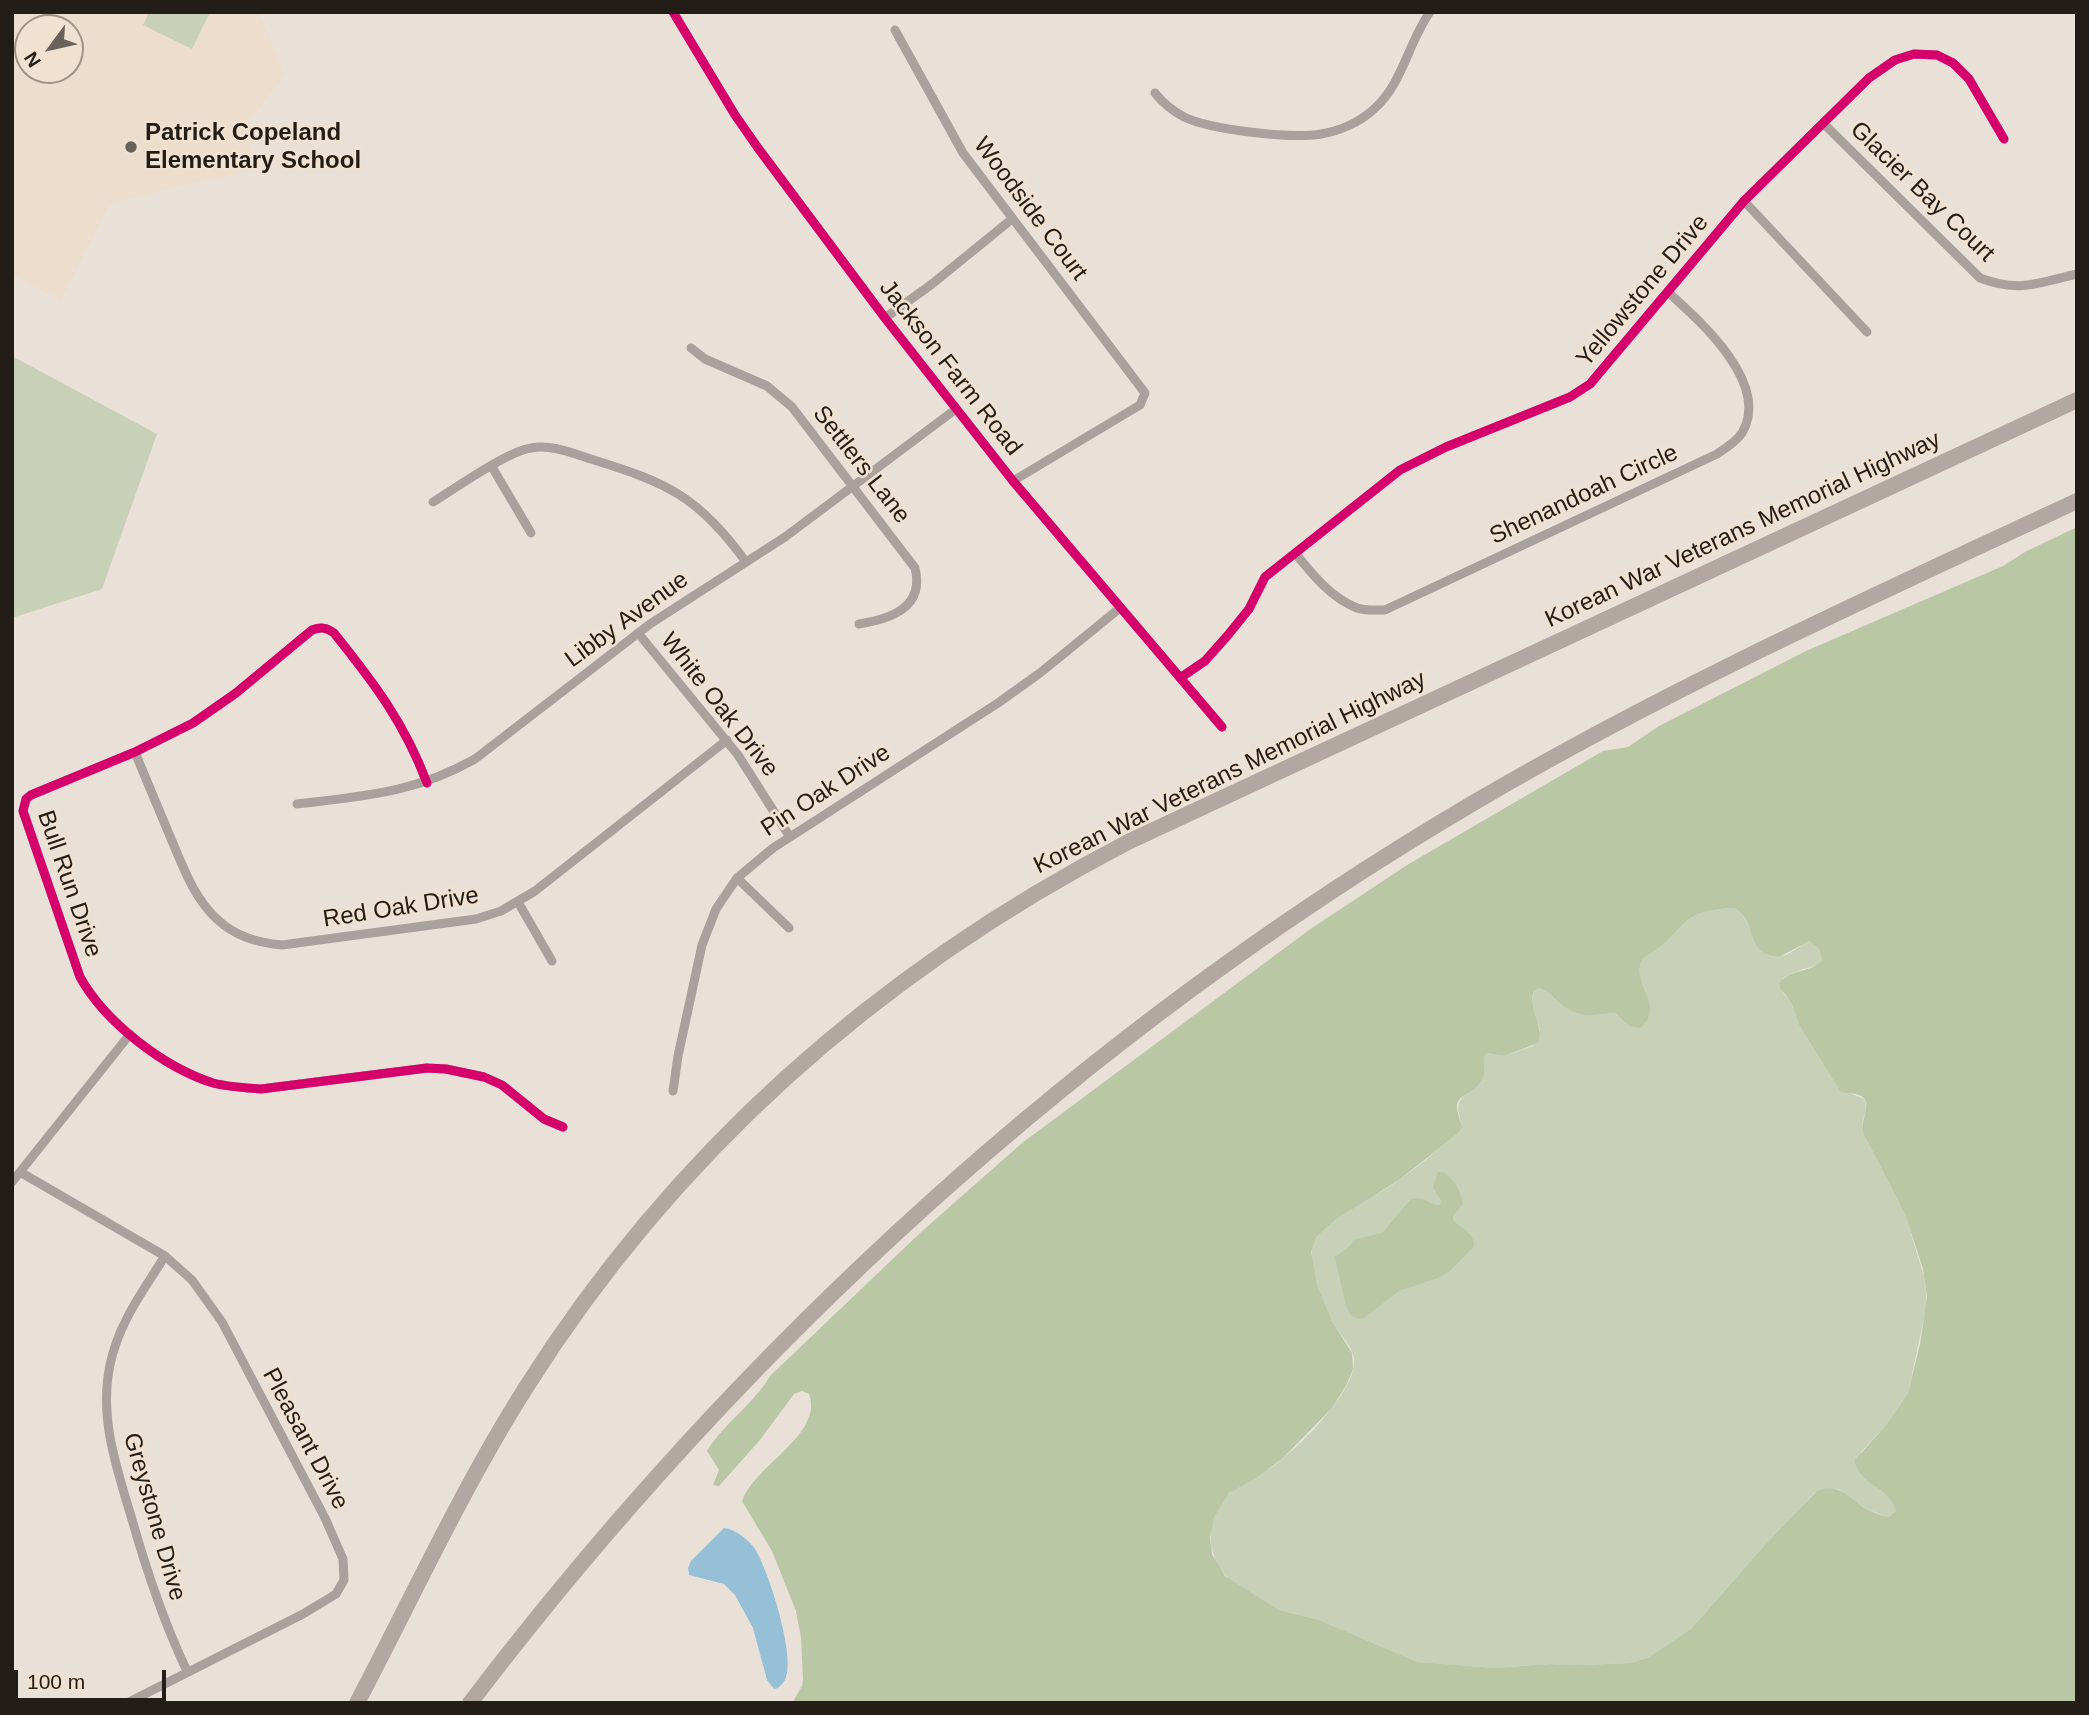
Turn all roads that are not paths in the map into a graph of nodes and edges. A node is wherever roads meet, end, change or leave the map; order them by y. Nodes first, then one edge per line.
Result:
1 (673, 12) edge
2 (1430, 12) edge
3 (895, 30) dead end
4 (1155, 93) dead end
5 (1825, 124) junction
6 (2004, 139) dead end
7 (1744, 201) junction
8 (1012, 219) junction
9 (2077, 274) edge
10 (1669, 293) junction
11 (885, 318) junction
12 (1867, 332) dead end
13 (691, 348) dead end
14 (2077, 400) edge
15 (956, 409) junction
16 (492, 467) junction
17 (1013, 481) junction
18 (854, 487) junction
19 (2077, 501) edge
20 (433, 502) dead end
21 (531, 533) dead end
22 (1295, 553) junction
23 (746, 562) junction
24 (1120, 608) junction
25 (859, 624) dead end
26 (638, 633) junction
27 (1180, 678) junction
28 (1222, 727) dead end
29 (727, 740) junction
30 (135, 752) junction
31 (427, 783) junction
32 (297, 804) dead end
33 (790, 837) junction
34 (737, 878) junction
35 (518, 902) junction
36 (789, 928) dead end
37 (552, 961) dead end
38 (130, 1034) junction
39 (673, 1091) dead end
40 (563, 1127) dead end
41 (20, 1172) junction
42 (12, 1182) edge
43 (165, 1256) junction
44 (187, 1671) junction
45 (127, 1703) edge
46 (357, 1703) edge
47 (470, 1703) edge

1 - 11 street, Jackson Farm Road
2 - 4 street
3 - 8 street, Woodside Court
5 - 6 street, Yellowstone Drive
5 - 7 street, Yellowstone Drive
5 - 9 street, Glacier Bay Court
7 - 10 street, Yellowstone Drive
7 - 12 street
8 - 11 street
8 - 17 street, Woodside Court
10 - 22 street, Yellowstone Drive
10 - 22 street, Shenandoah Circle
11 - 15 street, Jackson Farm Road
13 - 18 street, Settlers Lane
14 - 46 highway, Korean War Veterans Memorial Highway
15 - 17 street, Jackson Farm Road
15 - 18 street, Libby Avenue
16 - 20 street
16 - 21 street
16 - 23 street
17 - 24 street, Jackson Farm Road
18 - 23 street, Libby Avenue
18 - 25 street, Settlers Lane
19 - 47 highway
22 - 27 street, Yellowstone Drive
23 - 26 street, Libby Avenue
24 - 27 street, Jackson Farm Road
24 - 33 street, Pin Oak Drive
26 - 29 street, White Oak Drive
26 - 31 street, Libby Avenue
27 - 28 street, Jackson Farm Road
29 - 33 street, White Oak Drive
29 - 35 street, Red Oak Drive
30 - 31 street, Bull Run Drive
30 - 35 street, Red Oak Drive
30 - 38 street, Bull Run Drive
31 - 32 street, Libby Avenue
33 - 34 street, Pin Oak Drive
34 - 36 street
34 - 39 street, Pin Oak Drive
35 - 37 street
38 - 40 street, Bull Run Drive
38 - 41 street
41 - 42 street
41 - 43 street, Pleasant Drive
43 - 44 street, Greystone Drive
43 - 44 street, Pleasant Drive
44 - 45 street, Pleasant Drive

